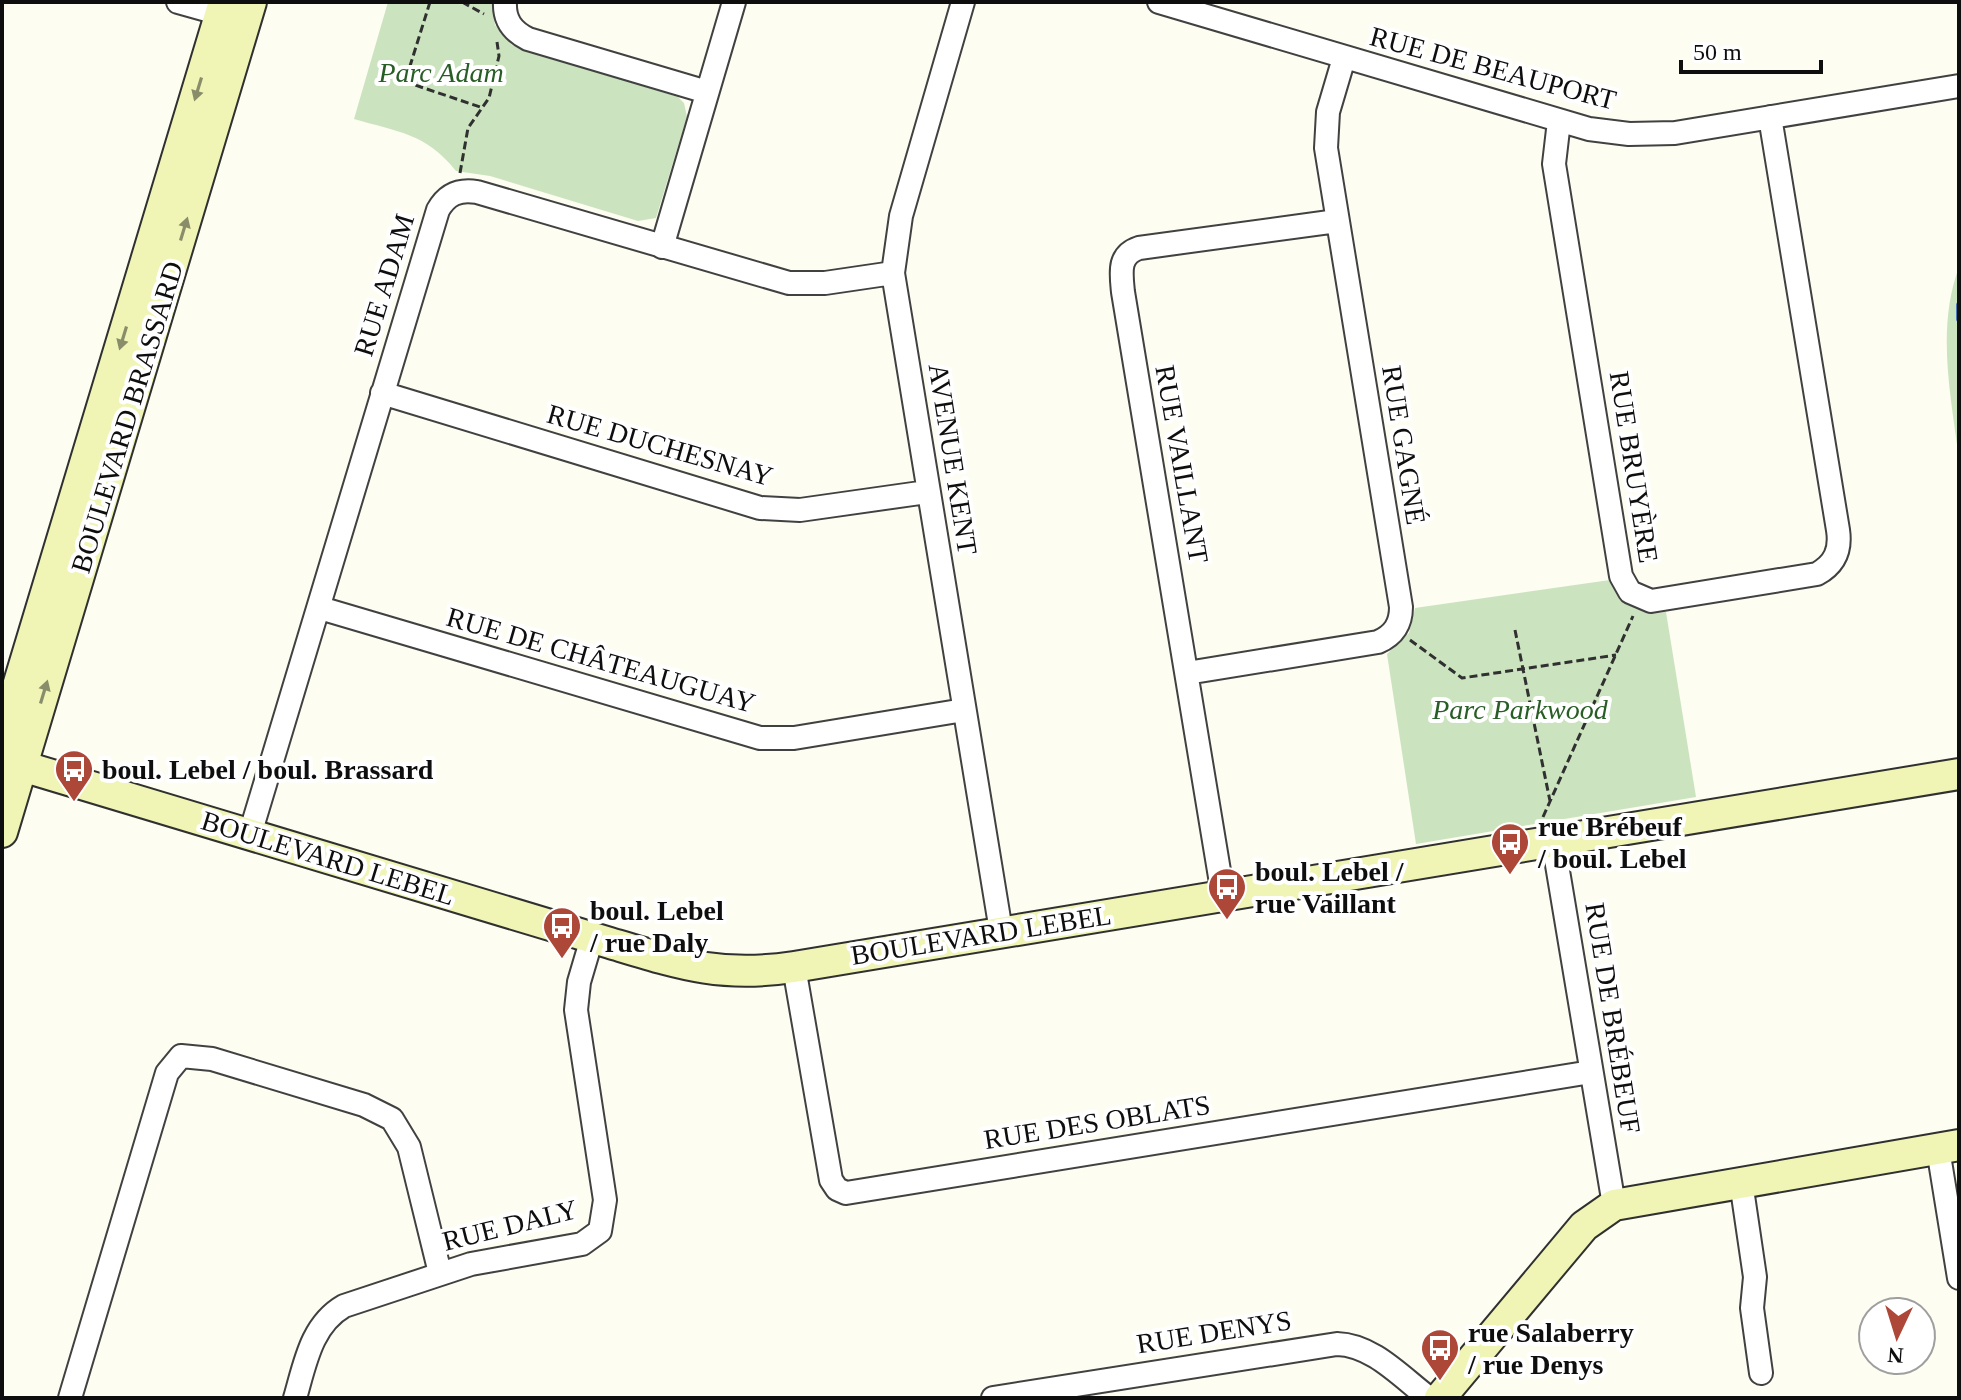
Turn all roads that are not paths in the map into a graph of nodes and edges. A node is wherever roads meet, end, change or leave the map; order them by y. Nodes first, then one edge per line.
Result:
1 (178, 2) edge
2 (505, 2) edge
3 (734, 2) edge
4 (963, 2) edge
5 (1159, 2) edge
6 (235, 10) edge
7 (1344, 58) junction
8 (1959, 86) edge
9 (707, 92) junction
10 (1770, 117) junction
11 (1559, 121) junction
12 (1337, 221) junction
13 (662, 247) junction
14 (893, 273) junction
15 (382, 393) junction
16 (927, 492) junction
17 (320, 608) junction
18 (1187, 673) junction
19 (964, 710) junction
20 (2, 739) edge
21 (9, 766) edge
22 (1959, 774) edge
23 (2, 832) edge
24 (1549, 833) junction
25 (250, 834) junction
26 (1223, 895) junction
27 (1001, 931) junction
28 (592, 938) junction
29 (794, 967) junction
30 (1591, 1072) junction
31 (1948, 1147) edge
32 (1741, 1182) junction
33 (1614, 1205) junction
34 (440, 1273) junction
35 (1959, 1278) edge
36 (1761, 1373) dead end
37 (1094, 1390) edge
38 (70, 1398) edge
39 (295, 1398) edge
40 (993, 1398) edge
41 (1429, 1398) edge
42 (1440, 1398) edge

1 - 6 street
2 - 9 street
3 - 9 street
4 - 14 street, AVENUE KENT
5 - 7 street, RUE DE BEAUPORT
6 -> 20 street, BOULEVARD BRASSARD
21 -> 6 street, BOULEVARD BRASSARD
7 - 11 street, RUE DE BEAUPORT
7 - 12 street, RUE GAGNÉ
8 - 10 street, RUE DE BEAUPORT
9 - 13 street
10 - 11 street, RUE DE BEAUPORT
10 - 11 street, RUE BRUYÈRE
12 - 18 street, RUE GAGNÉ
12 - 18 street, RUE VAILLANT
13 - 14 street, RUE ADAM
13 - 15 street, RUE ADAM
14 - 16 street, AVENUE KENT
15 - 16 street, RUE DUCHESNAY
15 - 17 street, RUE ADAM
16 - 19 street, AVENUE KENT
17 - 19 street, RUE DE CHÂTEAUGUAY
17 - 25 street, RUE ADAM
18 - 26 street, RUE VAILLANT
19 - 27 street, AVENUE KENT
21 - 23 street, BOULEVARD BRASSARD
21 - 25 street, BOULEVARD LEBEL
22 - 24 street, BOULEVARD LEBEL
24 - 26 street, BOULEVARD LEBEL
24 - 30 street, RUE DE BRÉBEUF
25 - 28 street, BOULEVARD LEBEL
26 - 27 street, BOULEVARD LEBEL
27 - 29 street, BOULEVARD LEBEL
28 - 29 street, BOULEVARD LEBEL
28 - 34 street, RUE DALY
29 - 30 street, RUE DES OBLATS
30 - 33 street, RUE DE BRÉBEUF
31 - 32 street
31 - 35 street
32 - 33 street
32 - 36 street
33 - 42 street
34 - 38 street
34 - 39 street, RUE DALY
37 - 40 street, RUE DENYS
37 - 41 street, RUE DENYS

